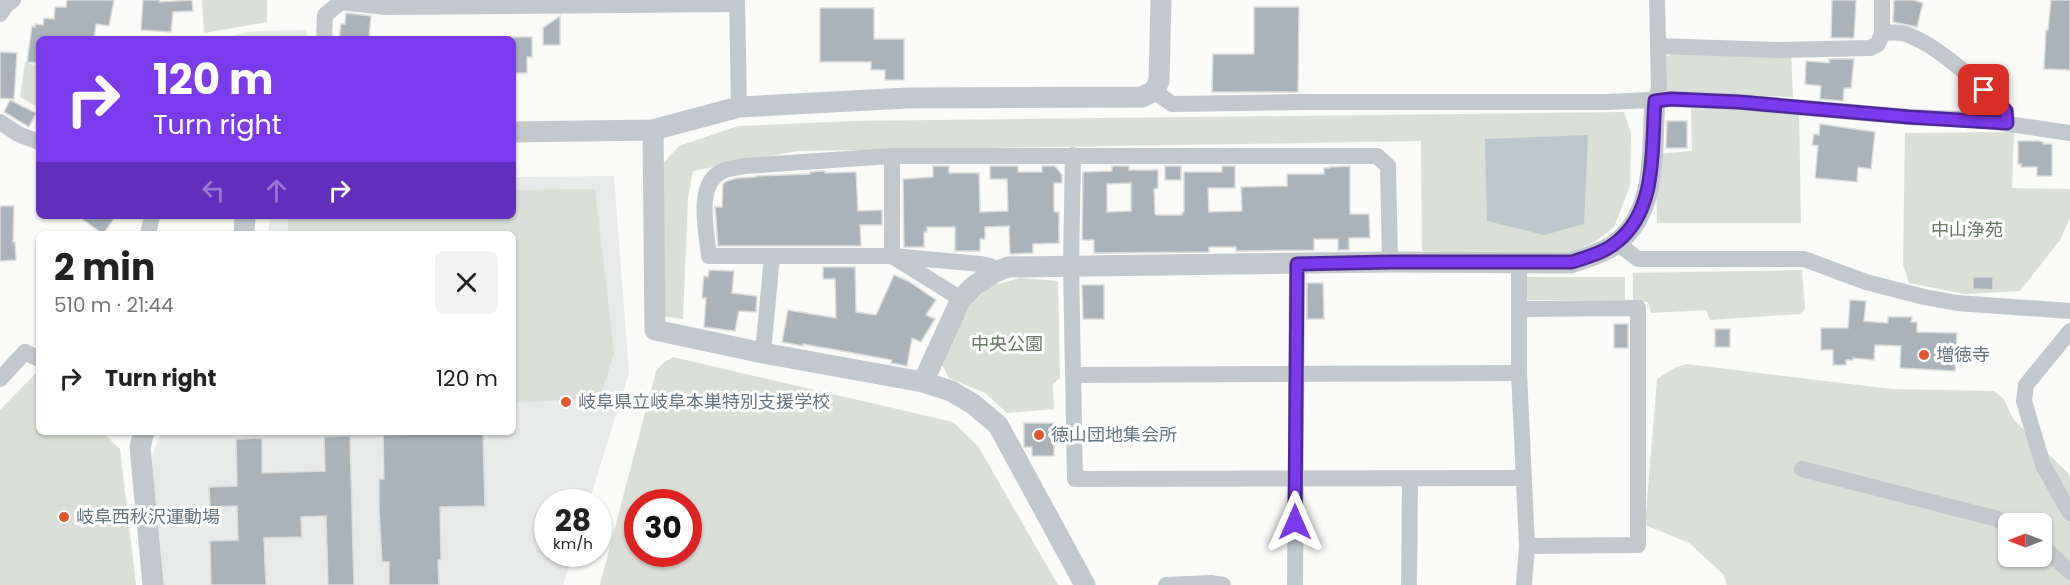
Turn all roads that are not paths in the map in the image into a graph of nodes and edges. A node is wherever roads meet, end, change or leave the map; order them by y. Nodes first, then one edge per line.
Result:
1 (13, 0) edge
2 (1161, 0) edge
3 (1657, 0) edge
4 (1882, 0) edge
5 (341, 1) edge
6 (737, 2) edge
7 (0, 14) edge
8 (1882, 33) junction
9 (324, 36) edge
10 (1658, 46) junction
11 (1154, 91) junction
12 (1655, 101) junction
13 (739, 107) junction
14 (0, 122) edge
15 (2007, 123) junction
16 (653, 130) junction
17 (516, 132) edge
18 (2070, 133) edge
19 (36, 141) edge
20 (1073, 155) junction
21 (892, 156) junction
22 (1617, 243) junction
23 (772, 256) junction
24 (892, 256) junction
25 (1390, 262) junction
26 (1519, 262) junction
27 (1297, 264) junction
28 (1071, 265) junction
29 (995, 272) junction
30 (961, 300) junction
31 (1519, 309) junction
32 (2070, 311) edge
33 (2070, 331) edge
34 (763, 353) junction
35 (36, 358) edge
36 (1519, 373) junction
37 (1073, 375) junction
38 (1295, 375) junction
39 (0, 379) edge
40 (923, 382) junction
41 (143, 435) edge
42 (1802, 469) dead end
43 (1523, 478) junction
44 (1410, 479) junction
45 (1295, 480) junction
46 (2070, 513) edge
47 (1998, 519) edge
48 (1527, 546) junction
49 (2052, 555) edge
50 (2070, 572) edge
51 (153, 585) edge
52 (1085, 585) edge
53 (1166, 585) edge
54 (1223, 585) edge
55 (1296, 585) edge
56 (1409, 585) edge
57 (1524, 585) edge

1 - 7 street
2 - 11 street
3 - 10 street
4 - 8 street
5 - 6 street
5 - 9 street
6 - 13 street
8 - 10 street
8 - 15 street
10 - 12 street
11 - 12 street
11 - 13 street
12 - 15 street
12 - 22 street
13 - 16 street
14 - 19 street
15 - 18 street
16 - 17 street
16 - 34 street
20 - 21 street
20 - 25 street
20 - 28 street
21 - 23 street
21 - 24 street
22 - 26 street
22 - 32 street
23 - 24 street
23 - 34 street
24 - 29 street
24 - 30 street
25 - 26 street
25 - 27 street
26 - 31 street
27 - 28 street
27 - 38 street
28 - 29 street
28 - 37 street
29 - 30 street
30 - 40 street
31 - 36 street
31 - 48 street
33 - 46 street
34 - 40 street
35 - 39 street
36 - 38 street
36 - 43 street
37 - 38 street
37 - 45 street
38 - 45 street
40 - 52 street
41 - 51 street
42 - 47 street
43 - 44 street
43 - 48 street
44 - 45 street
44 - 56 street
45 - 55 street
48 - 57 street
49 - 50 street
53 - 54 street

